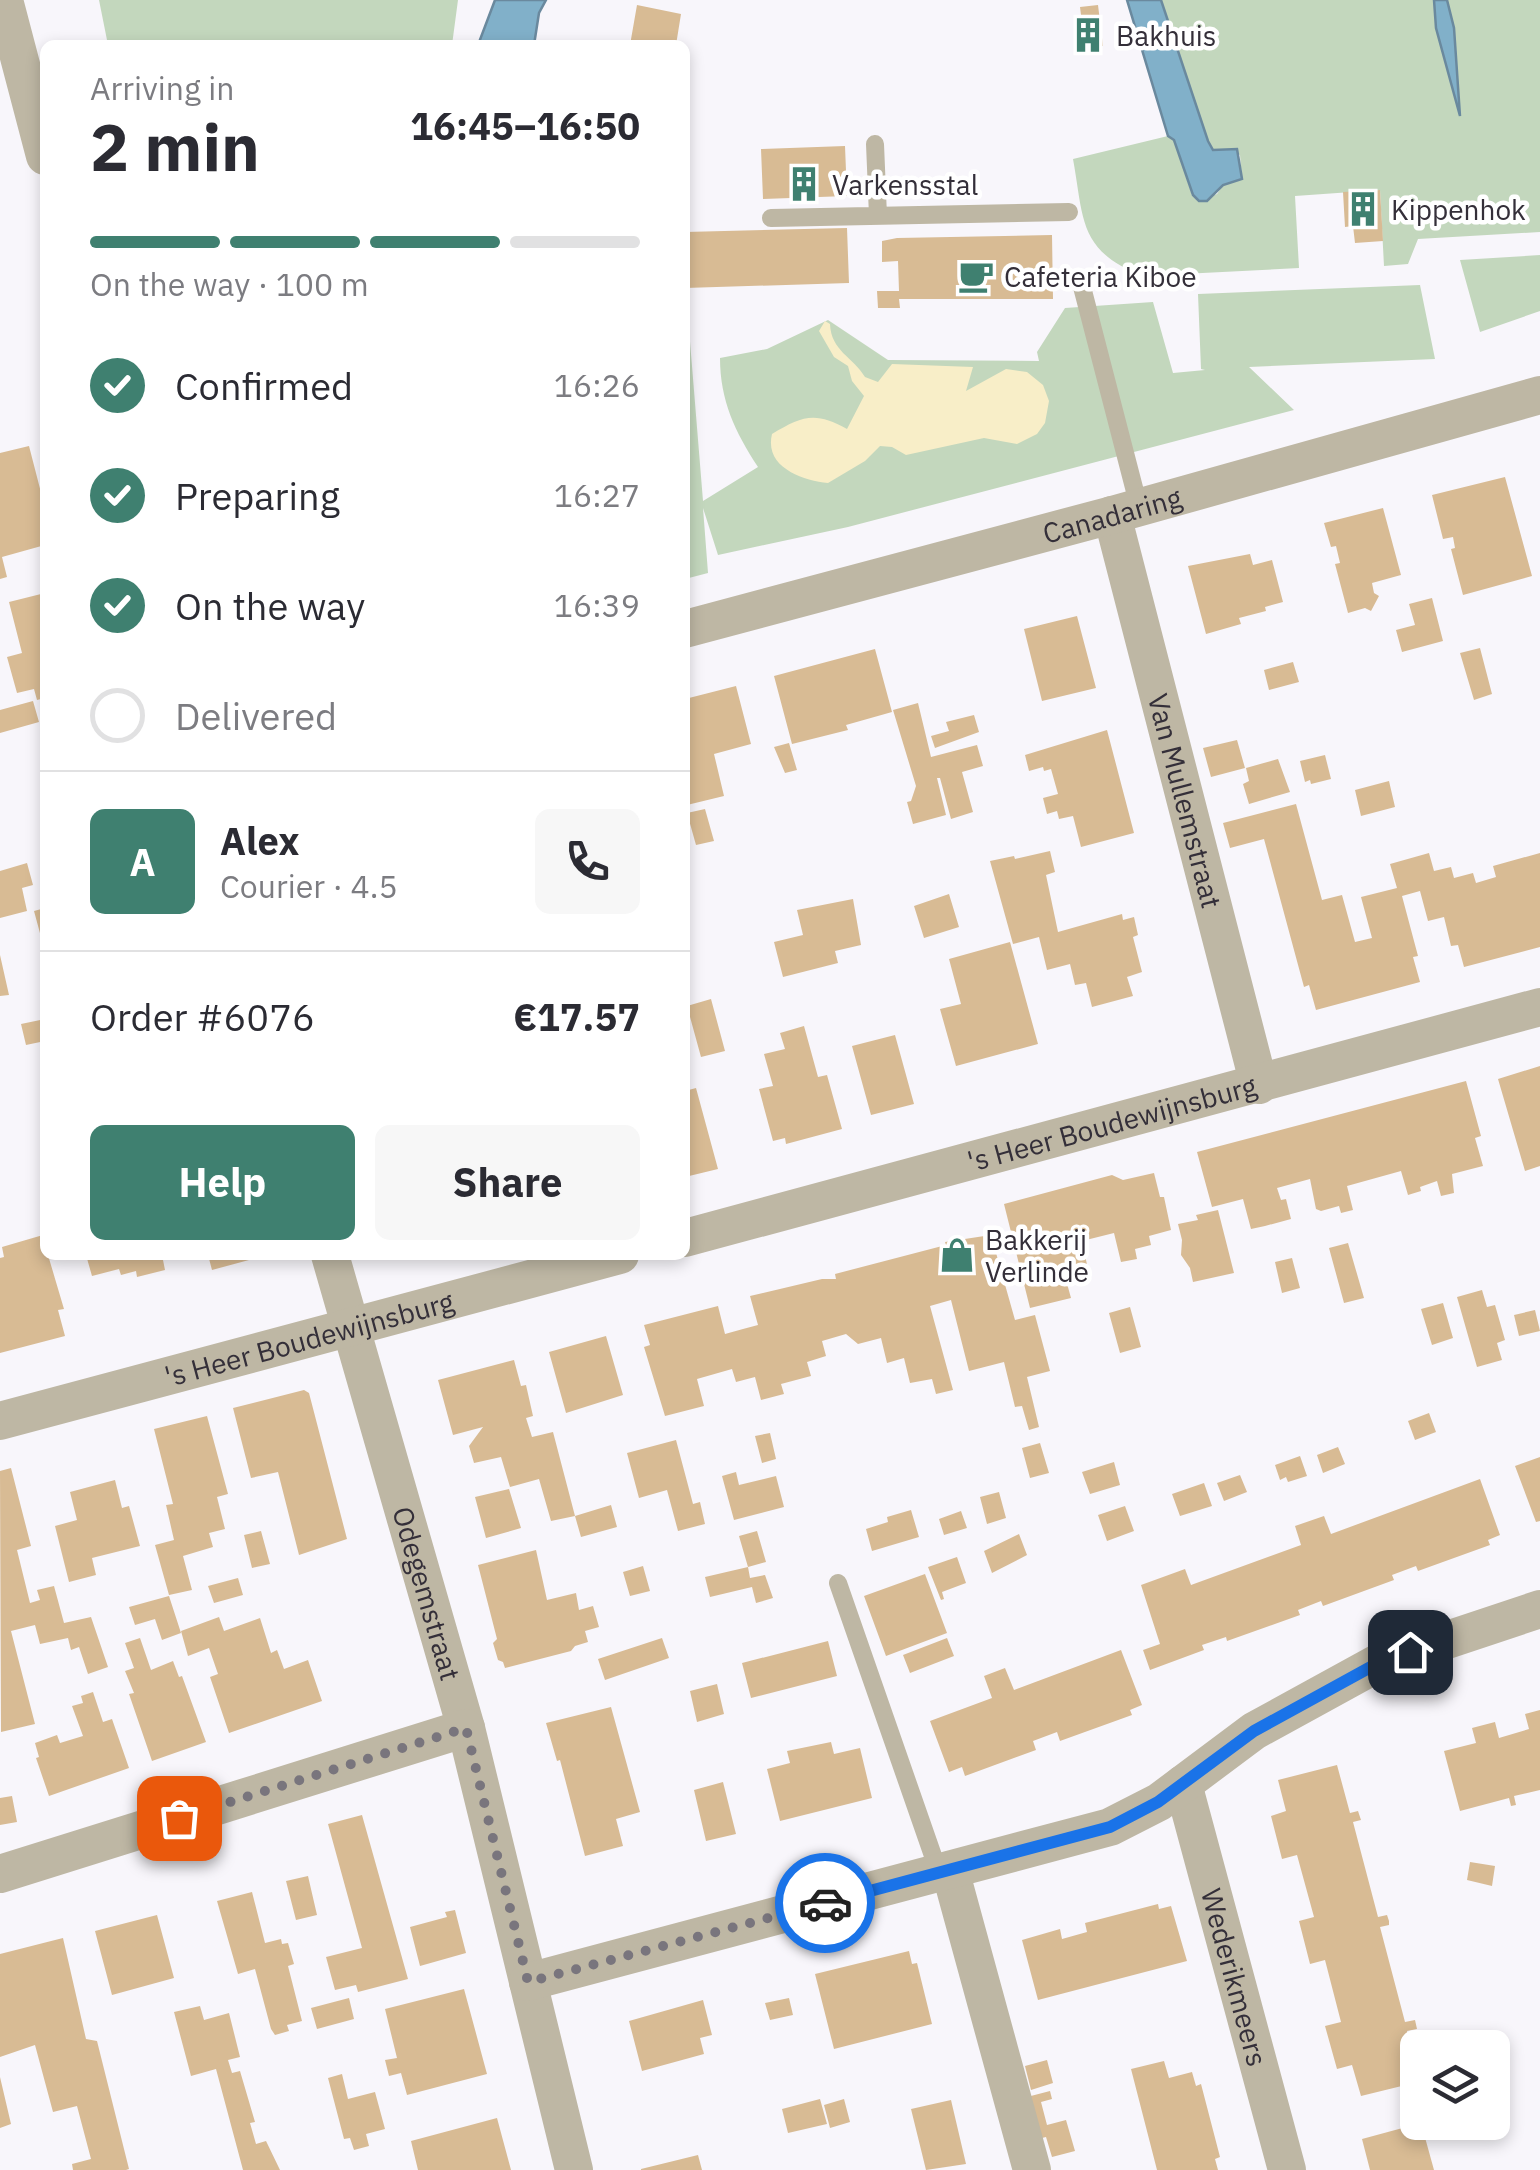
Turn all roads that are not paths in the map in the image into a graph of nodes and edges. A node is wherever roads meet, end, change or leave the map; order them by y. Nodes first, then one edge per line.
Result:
1 (4, 0) edge
2 (40, 137) edge
3 (875, 144) dead end
4 (1069, 212) dead end
5 (878, 216) junction
6 (771, 218) dead end
7 (1081, 283) dead end
8 (1540, 396) edge
9 (1126, 511) junction
10 (690, 627) edge
11 (1540, 1007) edge
12 (1260, 1085) junction
13 (690, 1237) edge
14 (331, 1260) edge
15 (601, 1260) edge
16 (348, 1328) junction
17 (0, 1421) edge
18 (838, 1582) dead end
19 (1540, 1609) edge
20 (466, 1728) junction
21 (1183, 1784) junction
22 (945, 1871) junction
23 (0, 1874) edge
24 (528, 1982) junction
25 (574, 2170) edge
26 (1032, 2170) edge
27 (1287, 2170) edge

1 - 2 street
3 - 5 lane
4 - 5 lane
5 - 6 lane
7 - 9 lane
8 - 9 street, Canadaring
9 - 10 street, Canadaring
9 - 12 street, Van Mullemstraat
11 - 12 street, 's Heer Boudewijnsburg
12 - 13 street, 's Heer Boudewijnsburg
14 - 16 street, Odegemstraat
15 - 16 street, 's Heer Boudewijnsburg
16 - 17 street, 's Heer Boudewijnsburg
16 - 20 street, Odegemstraat
18 - 22 lane
19 - 21 street
20 - 23 street
20 - 24 street, Odegemstraat
21 - 22 street
21 - 27 street, Wederikmeers
22 - 24 street
22 - 26 street
24 - 25 street, Odegemstraat

